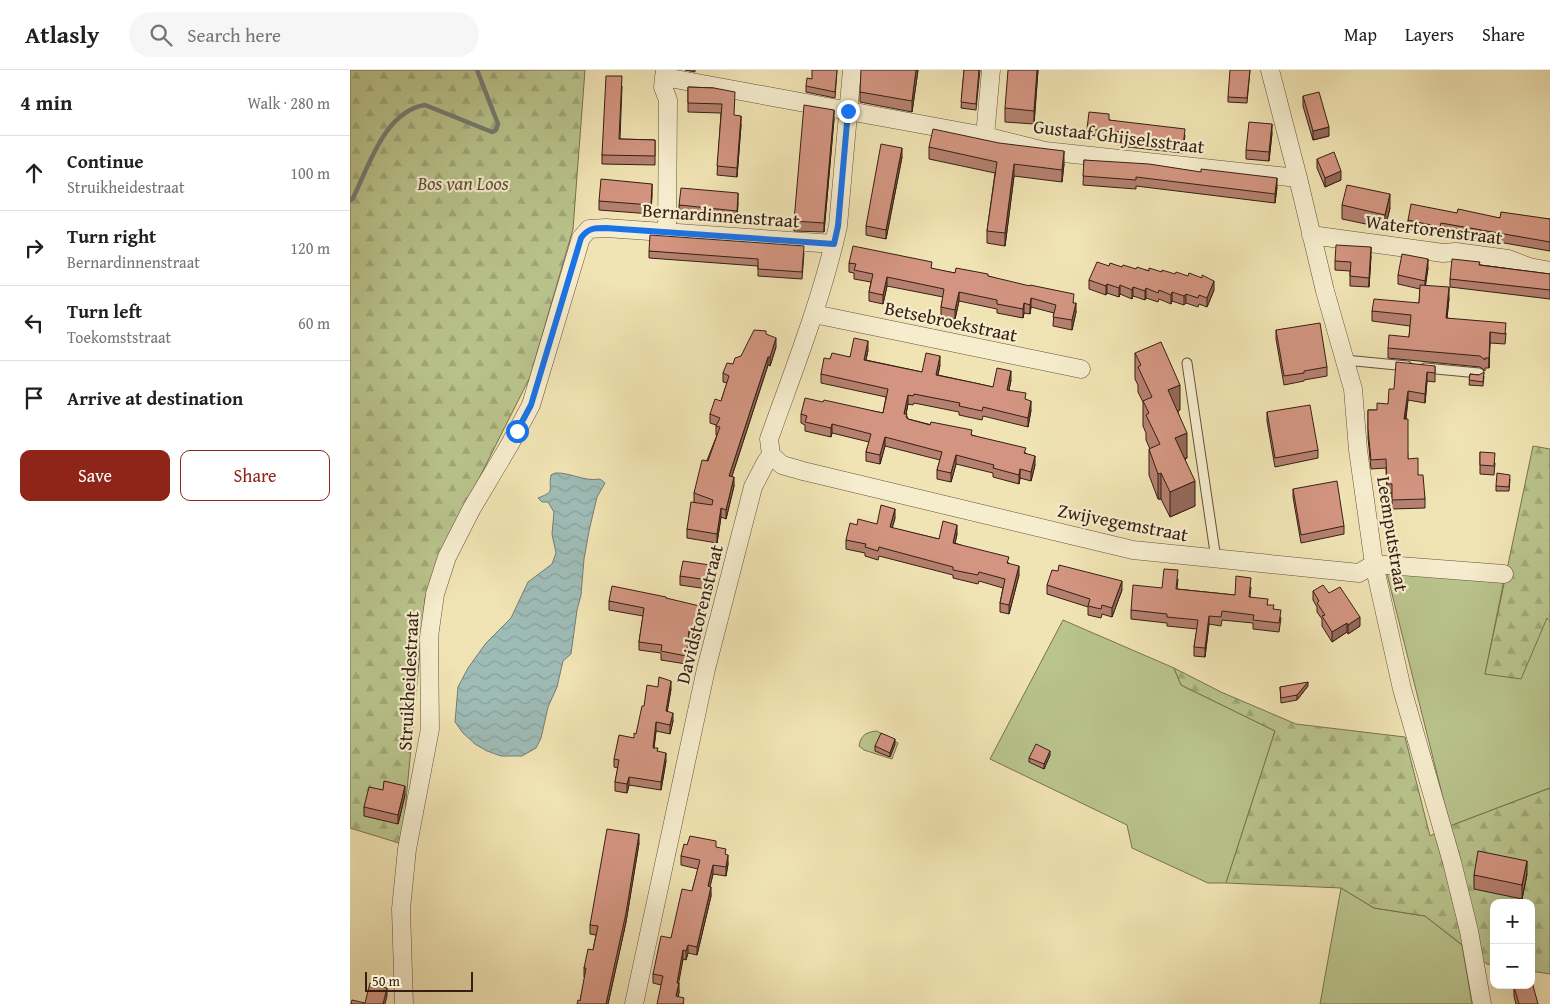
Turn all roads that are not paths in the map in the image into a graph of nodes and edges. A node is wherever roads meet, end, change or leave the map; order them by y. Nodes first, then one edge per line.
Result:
1 (852, 70) edge
2 (991, 70) edge
3 (1270, 70) edge
4 (664, 74) edge
5 (848, 111) junction
6 (985, 136) junction
7 (1298, 178) junction
8 (606, 228) joint
9 (667, 232) junction
10 (1311, 235) junction
11 (834, 244) junction
12 (1550, 271) edge
13 (814, 314) junction
14 (1345, 360) junction
15 (1187, 363) dead end
16 (1081, 369) dead end
17 (1479, 373) edge
18 (771, 454) junction
19 (1216, 560) junction
20 (1374, 564) junction
21 (1504, 574) dead end
22 (404, 1004) edge
23 (634, 1004) edge
24 (1482, 1004) edge

1 - 5 street, Davidstorenstraat
2 - 6 street
3 - 7 street, Leemputstraat
4 - 5 street, Gustaaf Ghijselsstraat
4 - 9 street
5 - 6 street, Gustaaf Ghijselsstraat
5 - 11 street, Davidstorenstraat
6 - 7 street, Gustaaf Ghijselsstraat
7 - 10 street, Leemputstraat
8 - 9 street, Bernardinnenstraat
8 - 22 street, Struikheidestraat
9 - 11 street, Bernardinnenstraat
10 - 12 street, Watertorenstraat
10 - 14 street, Leemputstraat
11 - 13 street, Davidstorenstraat
13 - 16 street, Betsebroekstraat
13 - 18 street, Davidstorenstraat
14 - 17 lane
14 - 20 street, Leemputstraat
15 - 19 lane
18 - 19 street, Zwijvegemstraat
18 - 23 street, Davidstorenstraat
19 - 20 street, Zwijvegemstraat
20 - 21 street, Zwijvegemstraat
20 - 24 street, Leemputstraat

